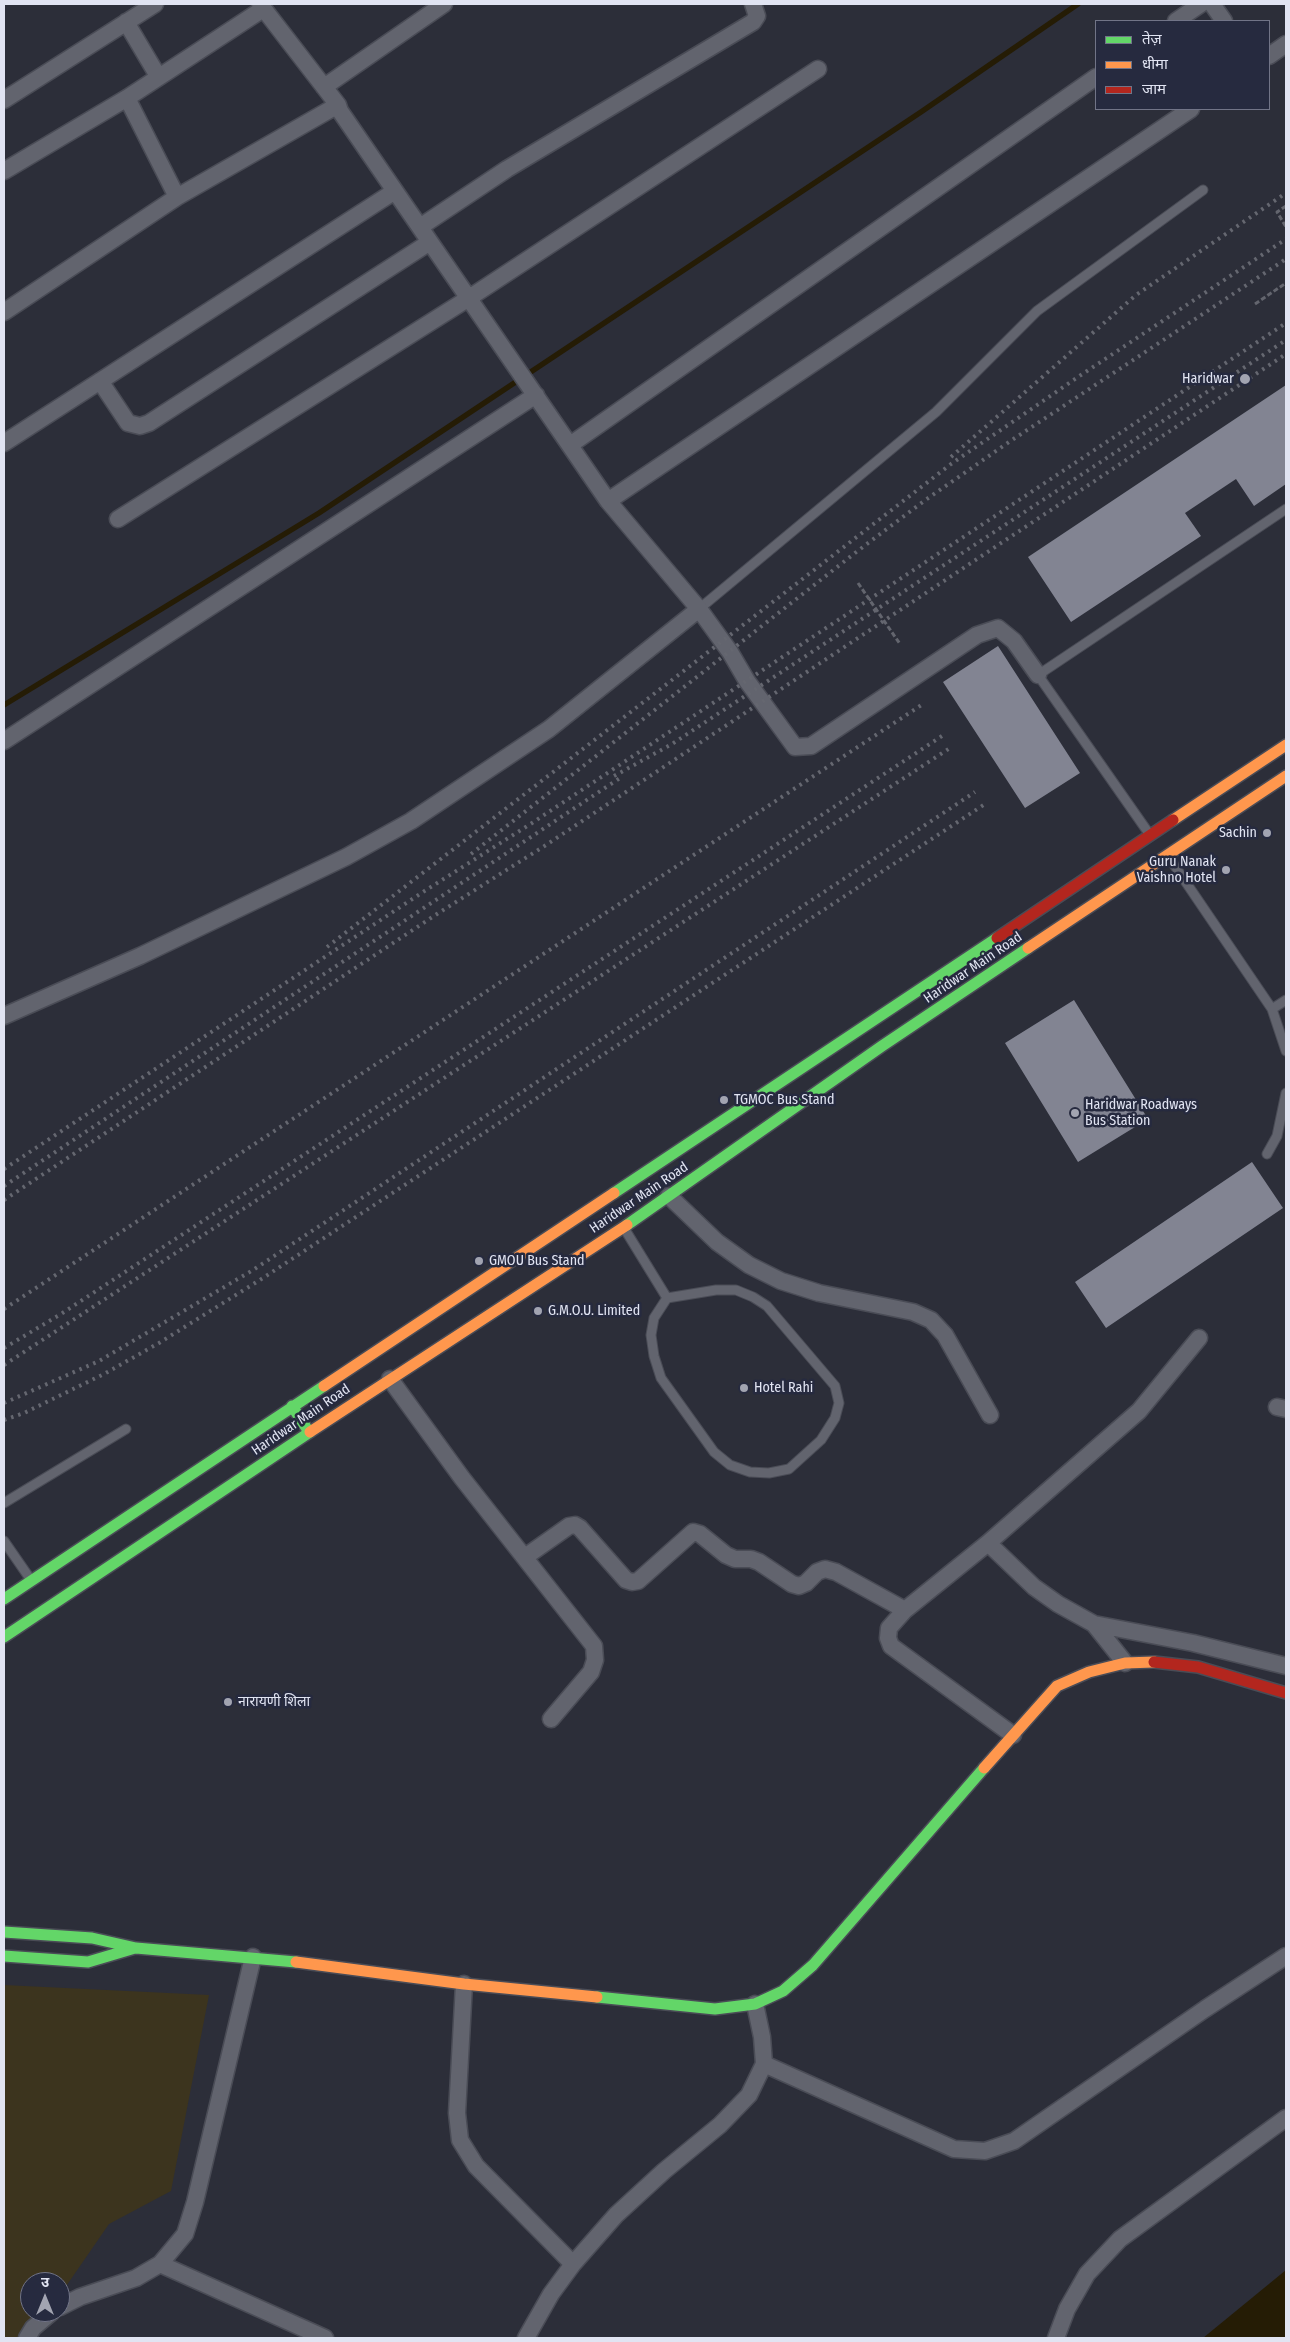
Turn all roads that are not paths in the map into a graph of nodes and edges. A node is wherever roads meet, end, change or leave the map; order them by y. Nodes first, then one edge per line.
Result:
1 (155, 4) edge
2 (444, 4) edge
3 (753, 4) edge
4 (1201, 4) edge
5 (1212, 4) edge
6 (262, 6) edge
7 (1177, 20) edge
8 (1223, 20) edge
9 (126, 22) junction
10 (1286, 44) edge
11 (1270, 55) edge
12 (818, 69) dead end
13 (158, 76) junction
14 (1095, 78) edge
15 (324, 87) junction
16 (127, 98) junction
17 (4, 100) edge
18 (338, 105) junction
19 (1190, 110) edge
20 (4, 171) edge
21 (1203, 190) dead end
22 (395, 191) junction
23 (177, 197) junction
24 (420, 227) junction
25 (430, 242) junction
26 (469, 298) junction
27 (4, 312) edge
28 (100, 381) junction
29 (532, 390) junction
30 (4, 443) edge
31 (570, 445) junction
32 (608, 501) junction
33 (1286, 509) edge
34 (118, 519) dead end
35 (699, 609) junction
36 (1038, 674) junction
37 (4, 740) edge
38 (1286, 745) edge
39 (1286, 776) edge
40 (1150, 835) junction
41 (1168, 855) junction
42 (1078, 899) junction
43 (1286, 1000) edge
44 (1272, 1008) junction
45 (4, 1016) edge
46 (1286, 1051) edge
47 (1286, 1093) edge
48 (1267, 1154) dead end
49 (669, 1196) junction
50 (624, 1228) junction
51 (667, 1298) junction
52 (1199, 1338) dead end
53 (390, 1379) junction
54 (292, 1406) junction
55 (990, 1415) dead end
56 (126, 1429) dead end
57 (309, 1432) junction
58 (4, 1503) edge
59 (4, 1541) edge
60 (988, 1543) junction
61 (525, 1557) junction
62 (31, 1581) junction
63 (4, 1599) edge
64 (905, 1610) junction
65 (1094, 1624) junction
66 (4, 1637) edge
67 (1125, 1663) junction
68 (1286, 1666) edge
69 (1286, 1693) edge
70 (551, 1719) dead end
71 (1013, 1735) junction
72 (4, 1932) edge
73 (136, 1948) junction
74 (4, 1956) edge
75 (1286, 1956) edge
76 (253, 1957) junction
77 (464, 1984) junction
78 (755, 2004) junction
79 (764, 2064) junction
80 (1286, 2118) edge
81 (160, 2264) junction
82 (574, 2264) junction
83 (70, 2302) edge
84 (41, 2322) edge
85 (27, 2338) edge
86 (325, 2338) edge
87 (526, 2338) edge
88 (1056, 2338) edge

1 - 9 street
2 - 15 street
3 - 24 street
4 - 7 street
5 - 8 street
6 - 13 street
6 - 15 street
9 - 13 street
9 - 17 street
10 - 11 street
12 - 26 street
13 - 16 street
14 - 31 street
15 - 18 street
16 - 20 street
16 - 23 street
18 - 22 street
18 - 23 street
19 - 32 street
21 - 35 lane
22 - 24 street
22 - 28 street
23 - 27 street
24 - 25 street
25 - 26 street
25 - 28 street
26 - 29 street
26 - 34 street
28 - 30 street
29 - 31 street
29 - 37 street
31 - 32 street
32 - 35 street
33 - 36 lane
35 - 36 street
35 - 45 street
36 - 40 lane
38 - 40 main road, Haridwar Main Road
39 - 41 main road, Haridwar Main Road
40 - 42 main road, Haridwar Main Road
41 - 42 main road, Haridwar Main Road
41 - 44 lane
42 - 49 main road, Haridwar Main Road
42 - 54 main road, Haridwar Main Road
43 - 44 lane
44 - 46 lane
47 - 48 lane
49 - 50 main road, Haridwar Main Road
49 - 55 street
50 - 51 lane
50 - 53 main road, Haridwar Main Road
51 - 51 lane
52 - 60 street
53 - 57 main road, Haridwar Main Road
53 - 61 street
54 - 57 main road
54 - 62 main road, Haridwar Main Road
56 - 58 lane
57 - 66 main road, Haridwar Main Road
59 - 62 lane
60 - 64 street
60 - 65 street
61 - 64 street
61 - 70 street
62 - 63 main road, Haridwar Main Road
64 - 71 street
65 - 67 street
65 - 68 street
67 - 69 main road
67 - 71 main road
71 - 78 main road
72 - 73 main road
73 - 74 main road
73 - 76 main road
75 - 79 street
76 - 77 main road
76 - 81 street
77 - 78 main road
77 - 82 street
78 - 79 street
79 - 82 street
80 - 88 street
81 - 83 street
81 - 86 street
82 - 87 street
84 - 85 street

